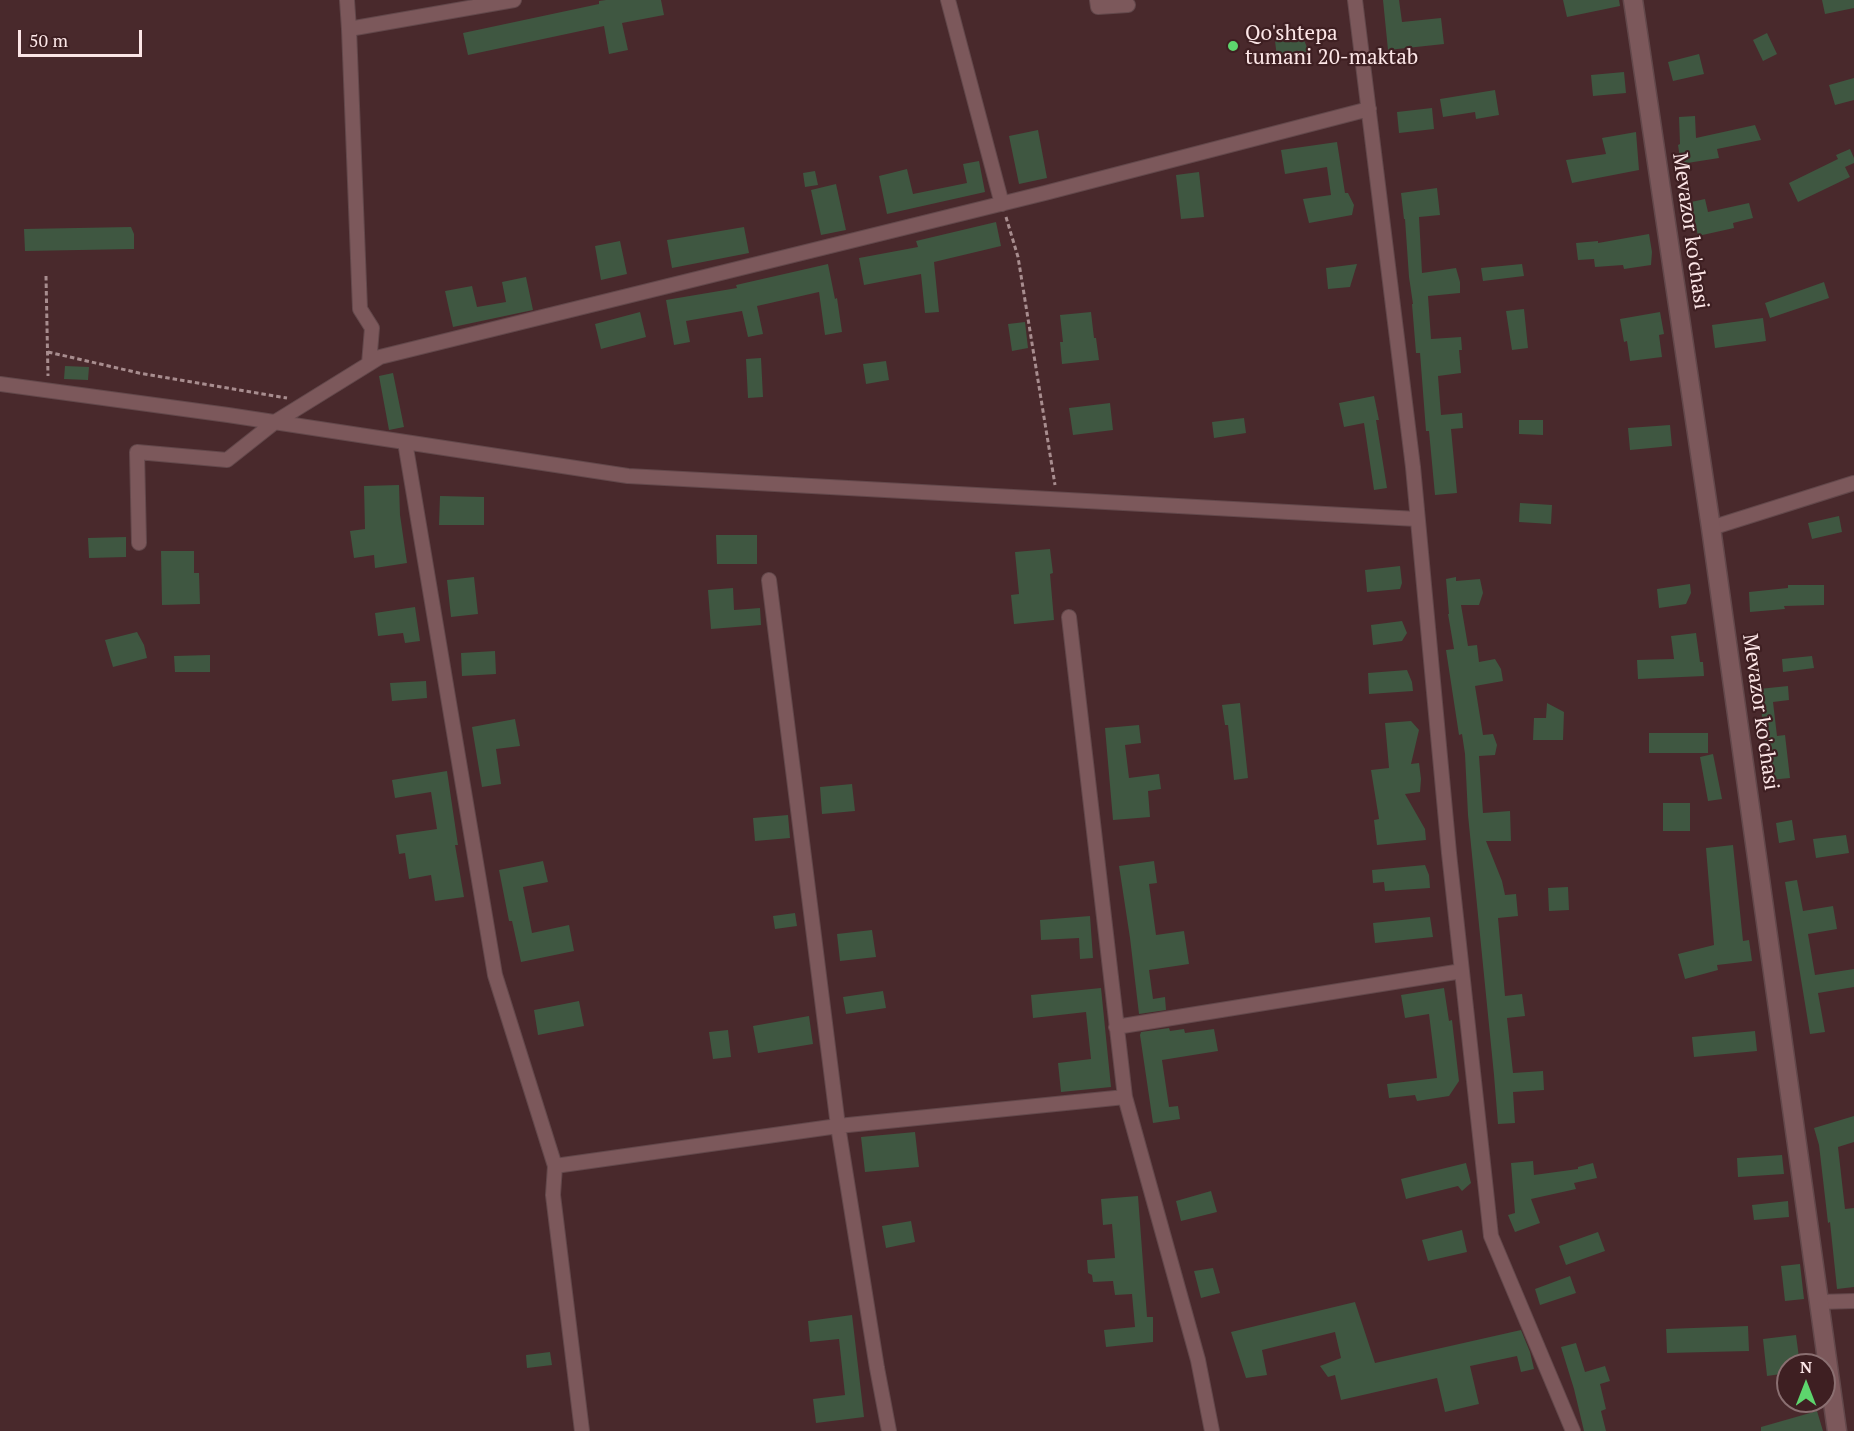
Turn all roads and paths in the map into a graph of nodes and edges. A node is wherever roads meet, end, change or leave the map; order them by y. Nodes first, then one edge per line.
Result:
1 (347, 0) edge
2 (514, 0) edge
3 (948, 0) edge
4 (1097, 0) edge
5 (1355, 0) edge
6 (1633, 0) edge
7 (1128, 5) dead end
8 (349, 29) junction
9 (1369, 109) junction
10 (1002, 204) junction
11 (46, 276) dead end
12 (48, 352) junction
13 (369, 364) junction
14 (0, 384) edge
15 (48, 390) junction
16 (309, 402) junction
17 (275, 422) junction
18 (405, 442) junction
19 (1854, 483) edge
20 (1057, 499) junction
21 (1417, 519) junction
22 (1712, 528) junction
23 (139, 543) dead end
24 (769, 580) dead end
25 (1069, 617) dead end
26 (1462, 971) junction
27 (1116, 1027) junction
28 (1125, 1098) junction
29 (838, 1126) junction
30 (555, 1166) junction
31 (1854, 1301) edge
32 (1819, 1302) junction
33 (582, 1431) edge
34 (889, 1431) edge
35 (1212, 1431) edge
36 (1573, 1431) edge
37 (1837, 1431) edge

1 - 8 street
2 - 8 street
3 - 10 street
4 - 7 street
5 - 9 street
6 - 22 street, Mevazor ko'chasi
8 - 13 street
9 - 10 street
9 - 21 street
10 - 13 street
10 - 20 path
11 - 12 path
12 - 15 path
12 - 16 path
13 - 16 street
14 - 15 street
15 - 17 street
16 - 17 street
17 - 18 street
17 - 23 street
18 - 20 street
18 - 30 street
19 - 22 street
20 - 21 street
21 - 26 street
22 - 32 street, Mevazor ko'chasi
24 - 29 street
25 - 27 street
26 - 27 street
26 - 36 street
27 - 28 street
28 - 29 street
28 - 35 street
29 - 30 street
29 - 34 street
30 - 33 street
31 - 32 street
32 - 37 street, Mevazor ko'chasi

